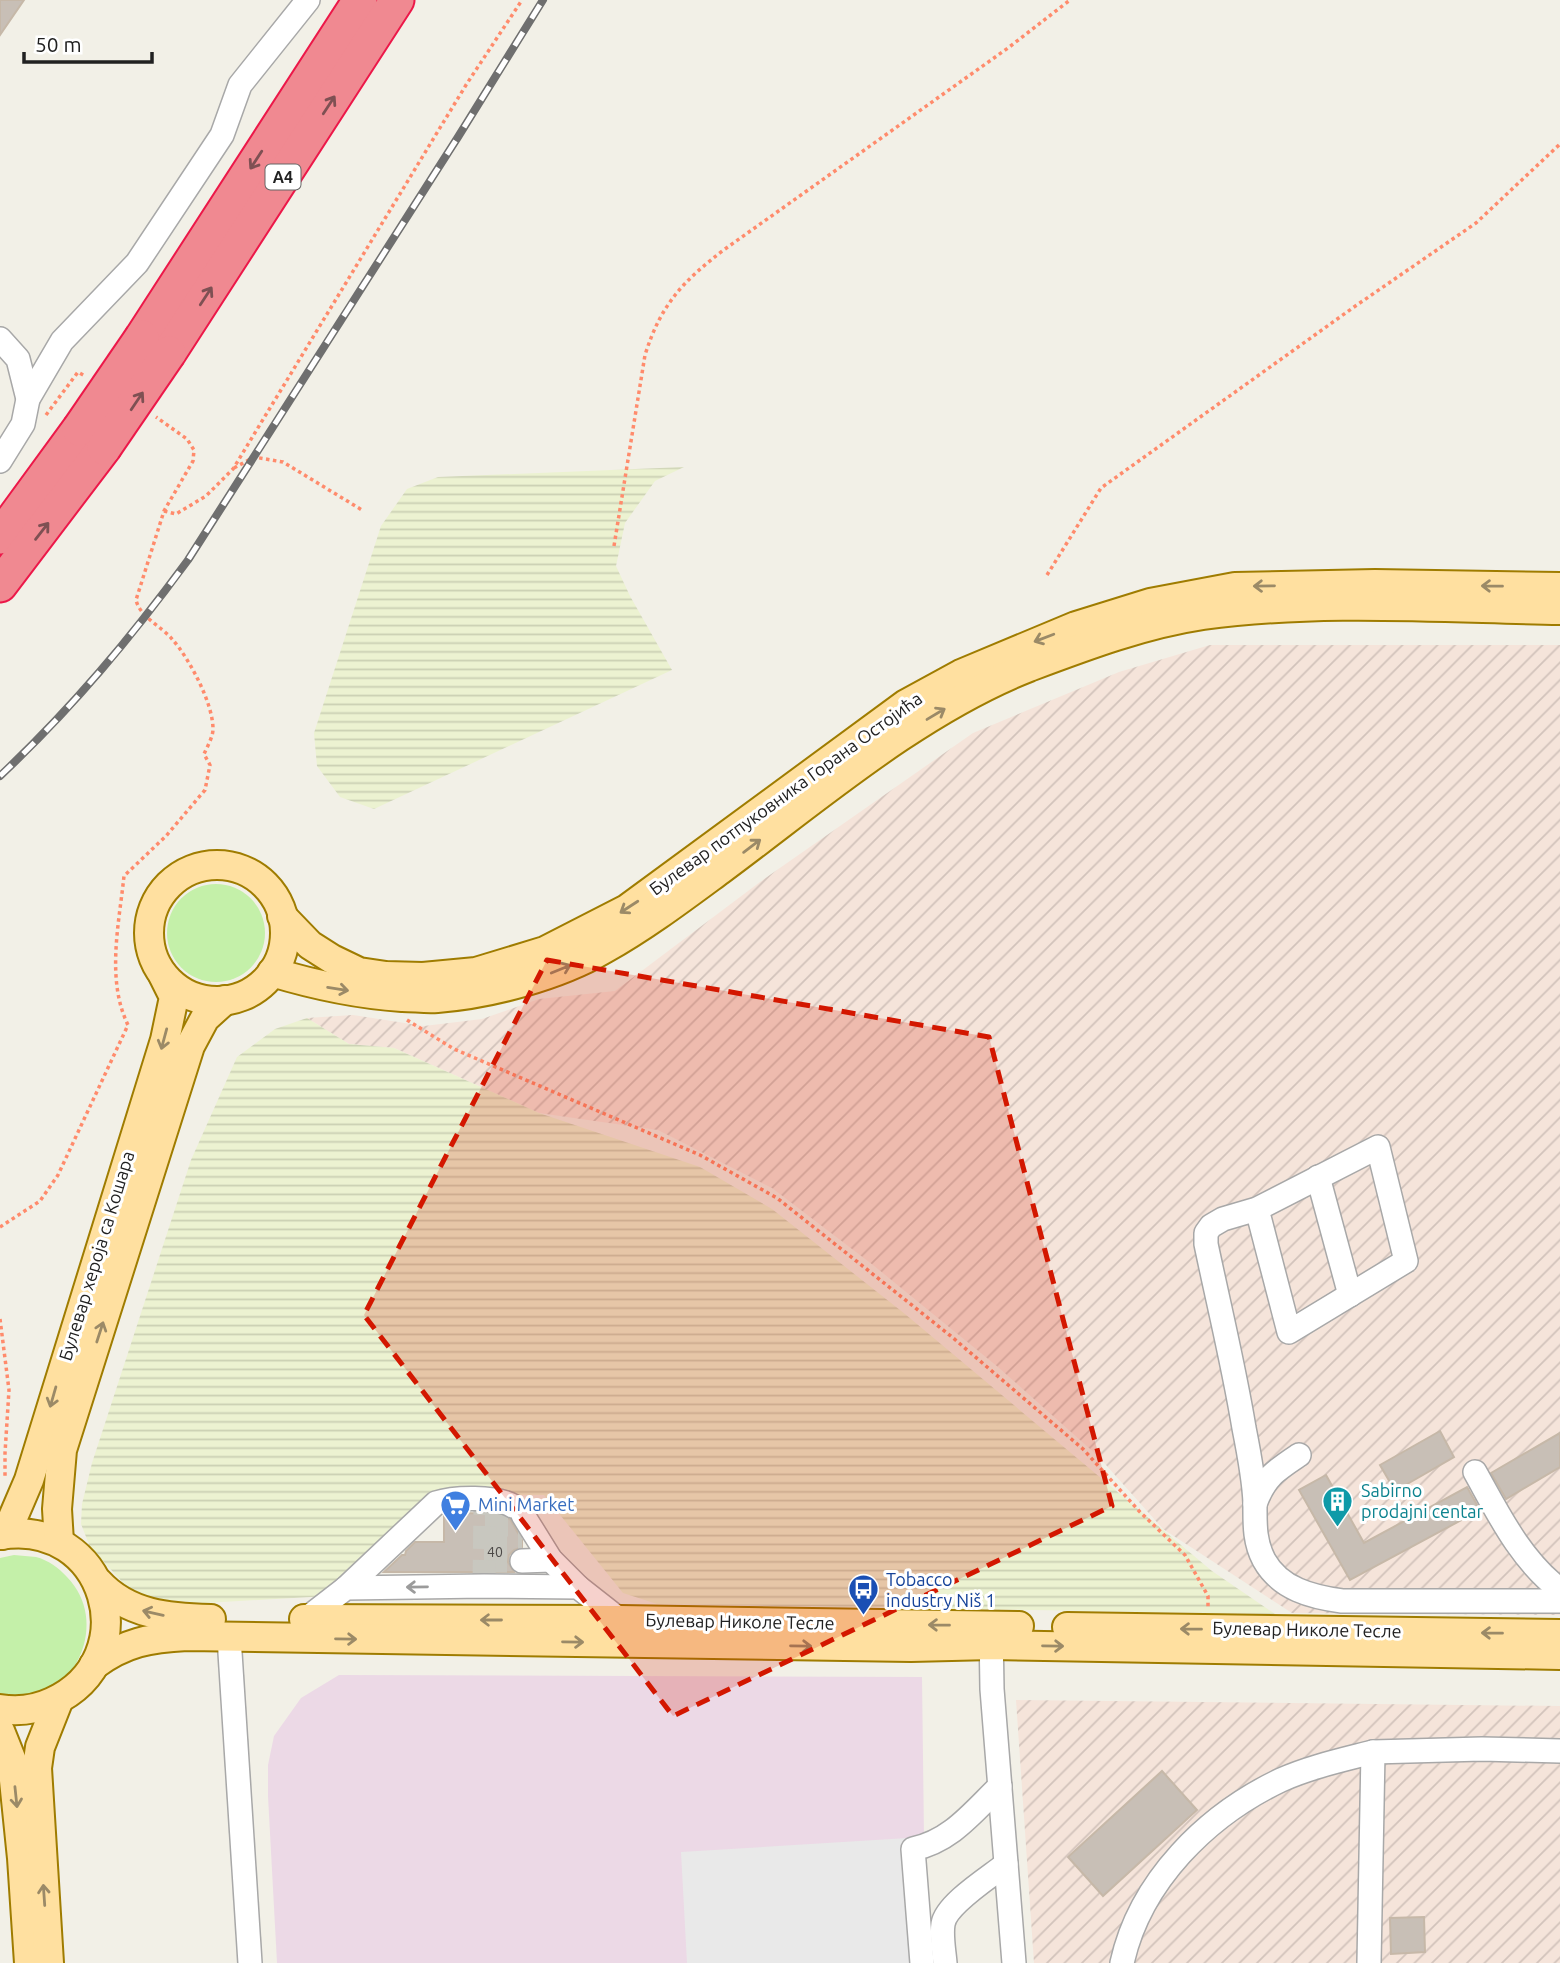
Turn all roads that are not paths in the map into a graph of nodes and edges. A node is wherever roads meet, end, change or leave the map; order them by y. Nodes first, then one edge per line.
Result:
1 (308, 0) edge
2 (360, 0) edge
3 (397, 0) edge
4 (0, 339) edge
5 (156, 345) junction
6 (28, 399) junction
7 (92, 439) junction
8 (0, 461) edge
9 (0, 537) edge
10 (0, 585) edge
11 (1560, 587) edge
12 (1560, 610) edge
13 (282, 916) junction
14 (272, 972) junction
15 (163, 975) junction
16 (225, 1000) junction
17 (1318, 1177) junction
18 (1257, 1209) junction
19 (1350, 1295) junction
20 (1299, 1455) dead end
21 (1475, 1472) dead end
22 (1255, 1504) junction
23 (1, 1535) edge
24 (59, 1542) junction
25 (98, 1583) junction
26 (578, 1587) junction
27 (346, 1588) junction
28 (1560, 1590) edge
29 (1560, 1601) edge
30 (306, 1619) junction
31 (620, 1620) junction
32 (1560, 1634) edge
33 (992, 1635) junction
34 (229, 1637) junction
35 (1560, 1655) edge
36 (94, 1665) junction
37 (59, 1699) junction
38 (0, 1709) edge
39 (0, 1731) edge
40 (1560, 1751) edge
41 (1373, 1752) junction
42 (1000, 1786) junction
43 (1006, 1864) junction
44 (29, 1963) edge
45 (49, 1963) edge
46 (250, 1963) edge
47 (922, 1963) edge
48 (945, 1963) edge
49 (1014, 1963) edge
50 (1122, 1963) edge
51 (1369, 1963) edge

1 - 6 street
2 -> 5 highway, A4
5 -> 3 highway, A4
4 - 6 street
5 - 7 highway, A4, bridge
6 - 8 street
7 - 9 highway, A4
10 -> 7 highway, A4
11 -> 13 main road, Булевар потпуковника Горана Остојића
14 -> 12 main road, Булевар потпуковника Горана Остојића
13 - 14 main road
13 - 15 main road
14 - 16 main road
15 - 16 main road
15 -> 23 main road, Булевар хероја са Кошара
24 -> 16 main road, Булевар хероја са Кошара
17 - 18 street
17 - 19 street
17 - 19 street
18 - 19 street
18 - 22 street
20 - 22 street
21 - 28 street
22 - 29 street
23 - 24 main road
24 - 25 main road
30 -> 25 main road, Булевар Николе Тесле
25 - 36 main road
26 -> 27 street
26 - 27 street
26 - 31 street
27 - 30 street
31 -> 30 main road, Булевар Николе Тесле
33 -> 31 main road, Булевар Николе Тесле
32 -> 33 main road, Булевар Николе Тесле
34 -> 33 main road, Булевар Николе Тесле
33 -> 35 main road, Булевар Николе Тесле
33 - 42 street
34 - 36 main road, Булевар Николе Тесле
34 - 46 street
36 - 37 main road
37 - 38 main road
45 -> 37 main road
39 -> 44 main road
40 - 41 street
41 - 50 street
41 - 51 street
42 - 43 street
42 - 47 street
43 - 48 street
43 - 49 street

